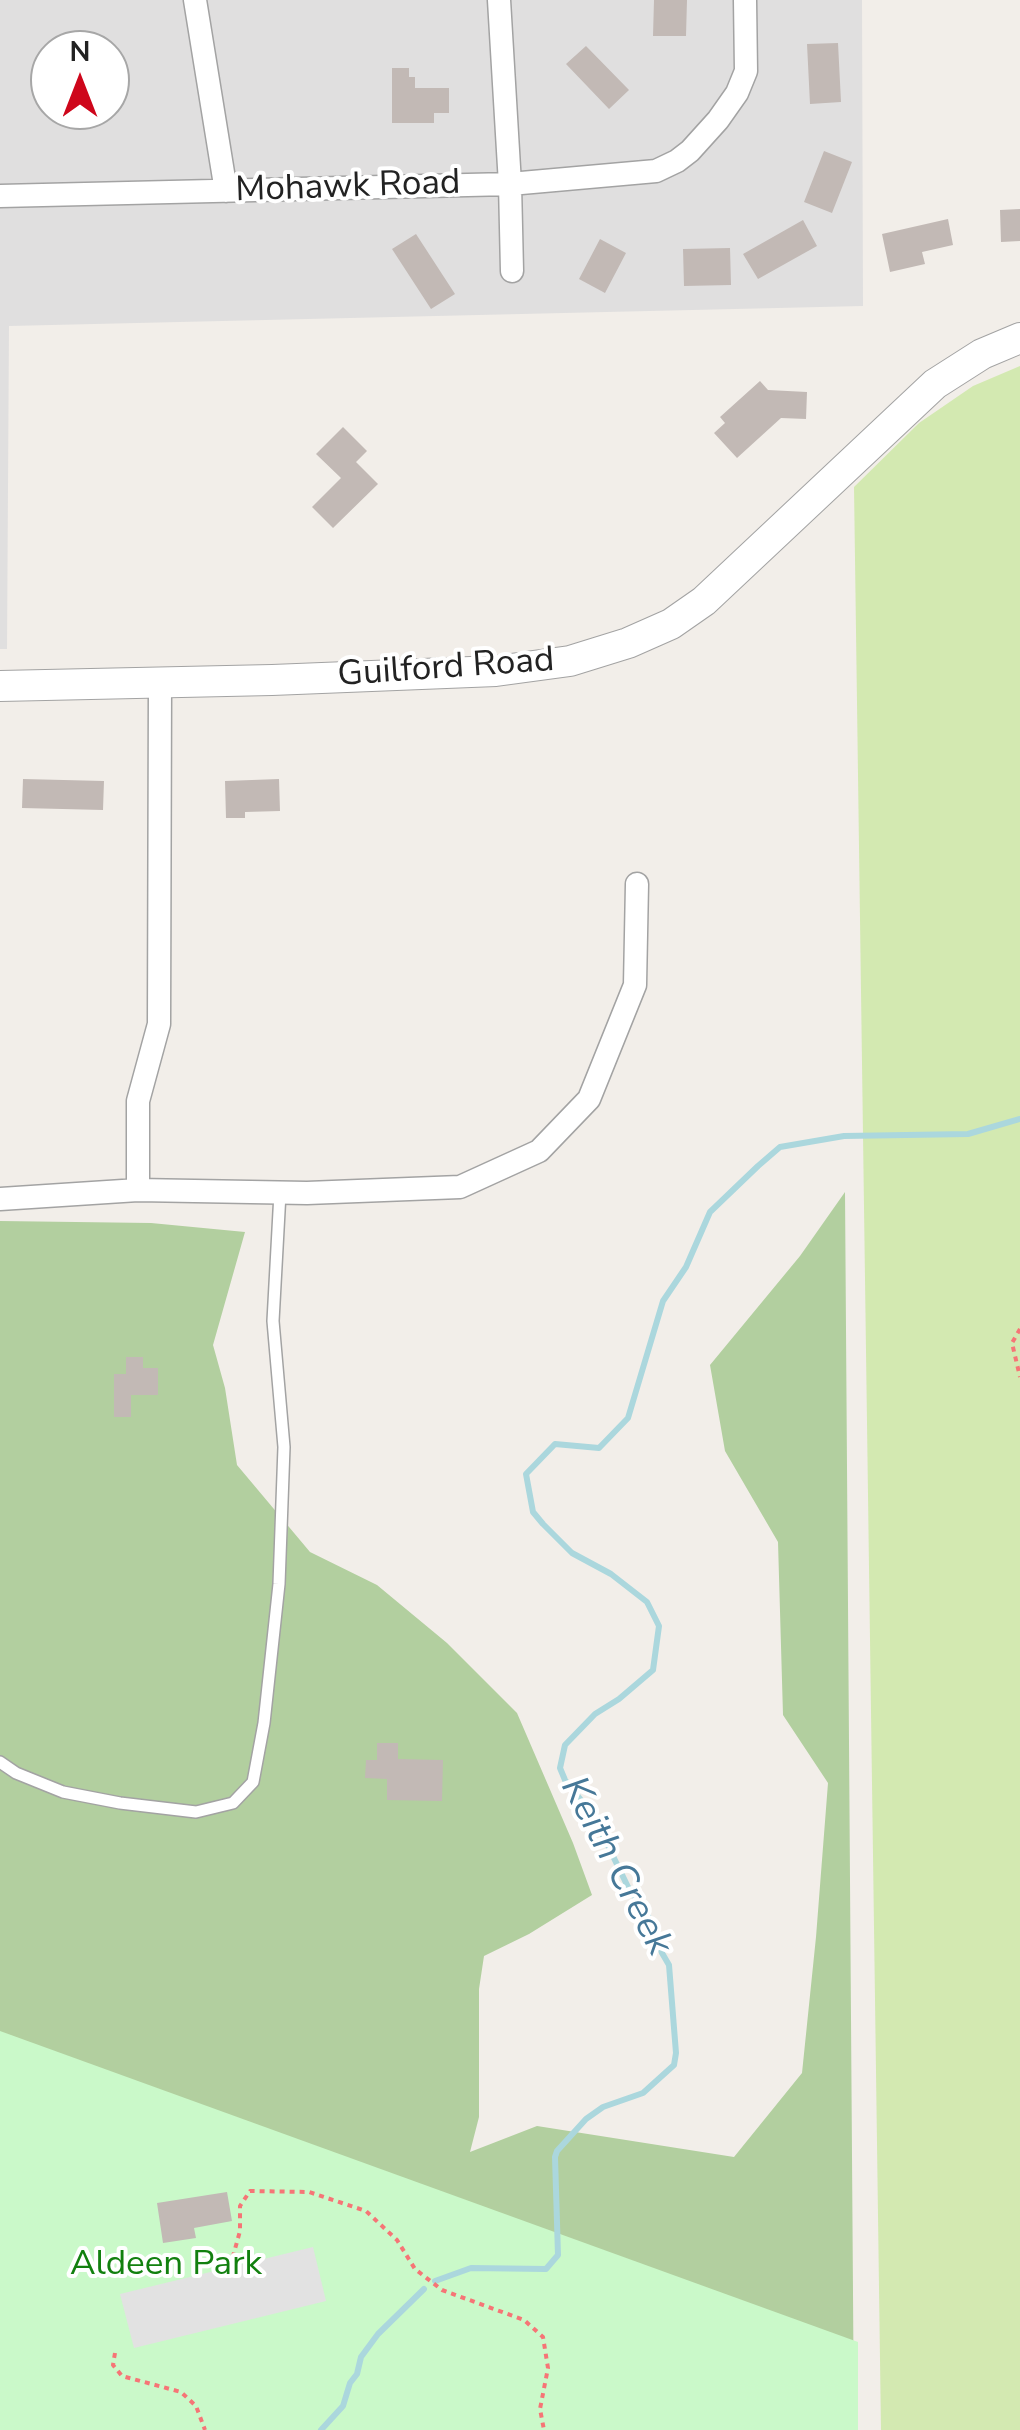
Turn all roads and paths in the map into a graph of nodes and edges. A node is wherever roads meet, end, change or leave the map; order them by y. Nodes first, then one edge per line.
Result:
1 (196, 0) edge
2 (498, 0) edge
3 (745, 0) edge
4 (510, 184) junction
5 (226, 192) junction
6 (0, 196) edge
7 (512, 271) dead end
8 (1020, 338) edge
9 (160, 683) junction
10 (0, 686) edge
11 (637, 884) dead end
12 (138, 1190) junction
13 (280, 1192) junction
14 (0, 1199) edge
15 (1020, 1329) edge
16 (1020, 1377) edge
17 (0, 1762) edge
18 (230, 2267) dead end
19 (115, 2352) dead end
20 (204, 2430) edge
21 (544, 2430) edge

1 - 5 street
2 - 4 street
3 - 4 street, Mohawk Road
4 - 5 street, Mohawk Road
4 - 7 street
5 - 6 street, Mohawk Road
8 - 9 street, Guilford Road
9 - 10 street, Guilford Road
9 - 12 street
11 - 13 street
12 - 13 street
12 - 14 street
13 - 17 lane
15 - 16 path
18 - 21 path
19 - 20 path

